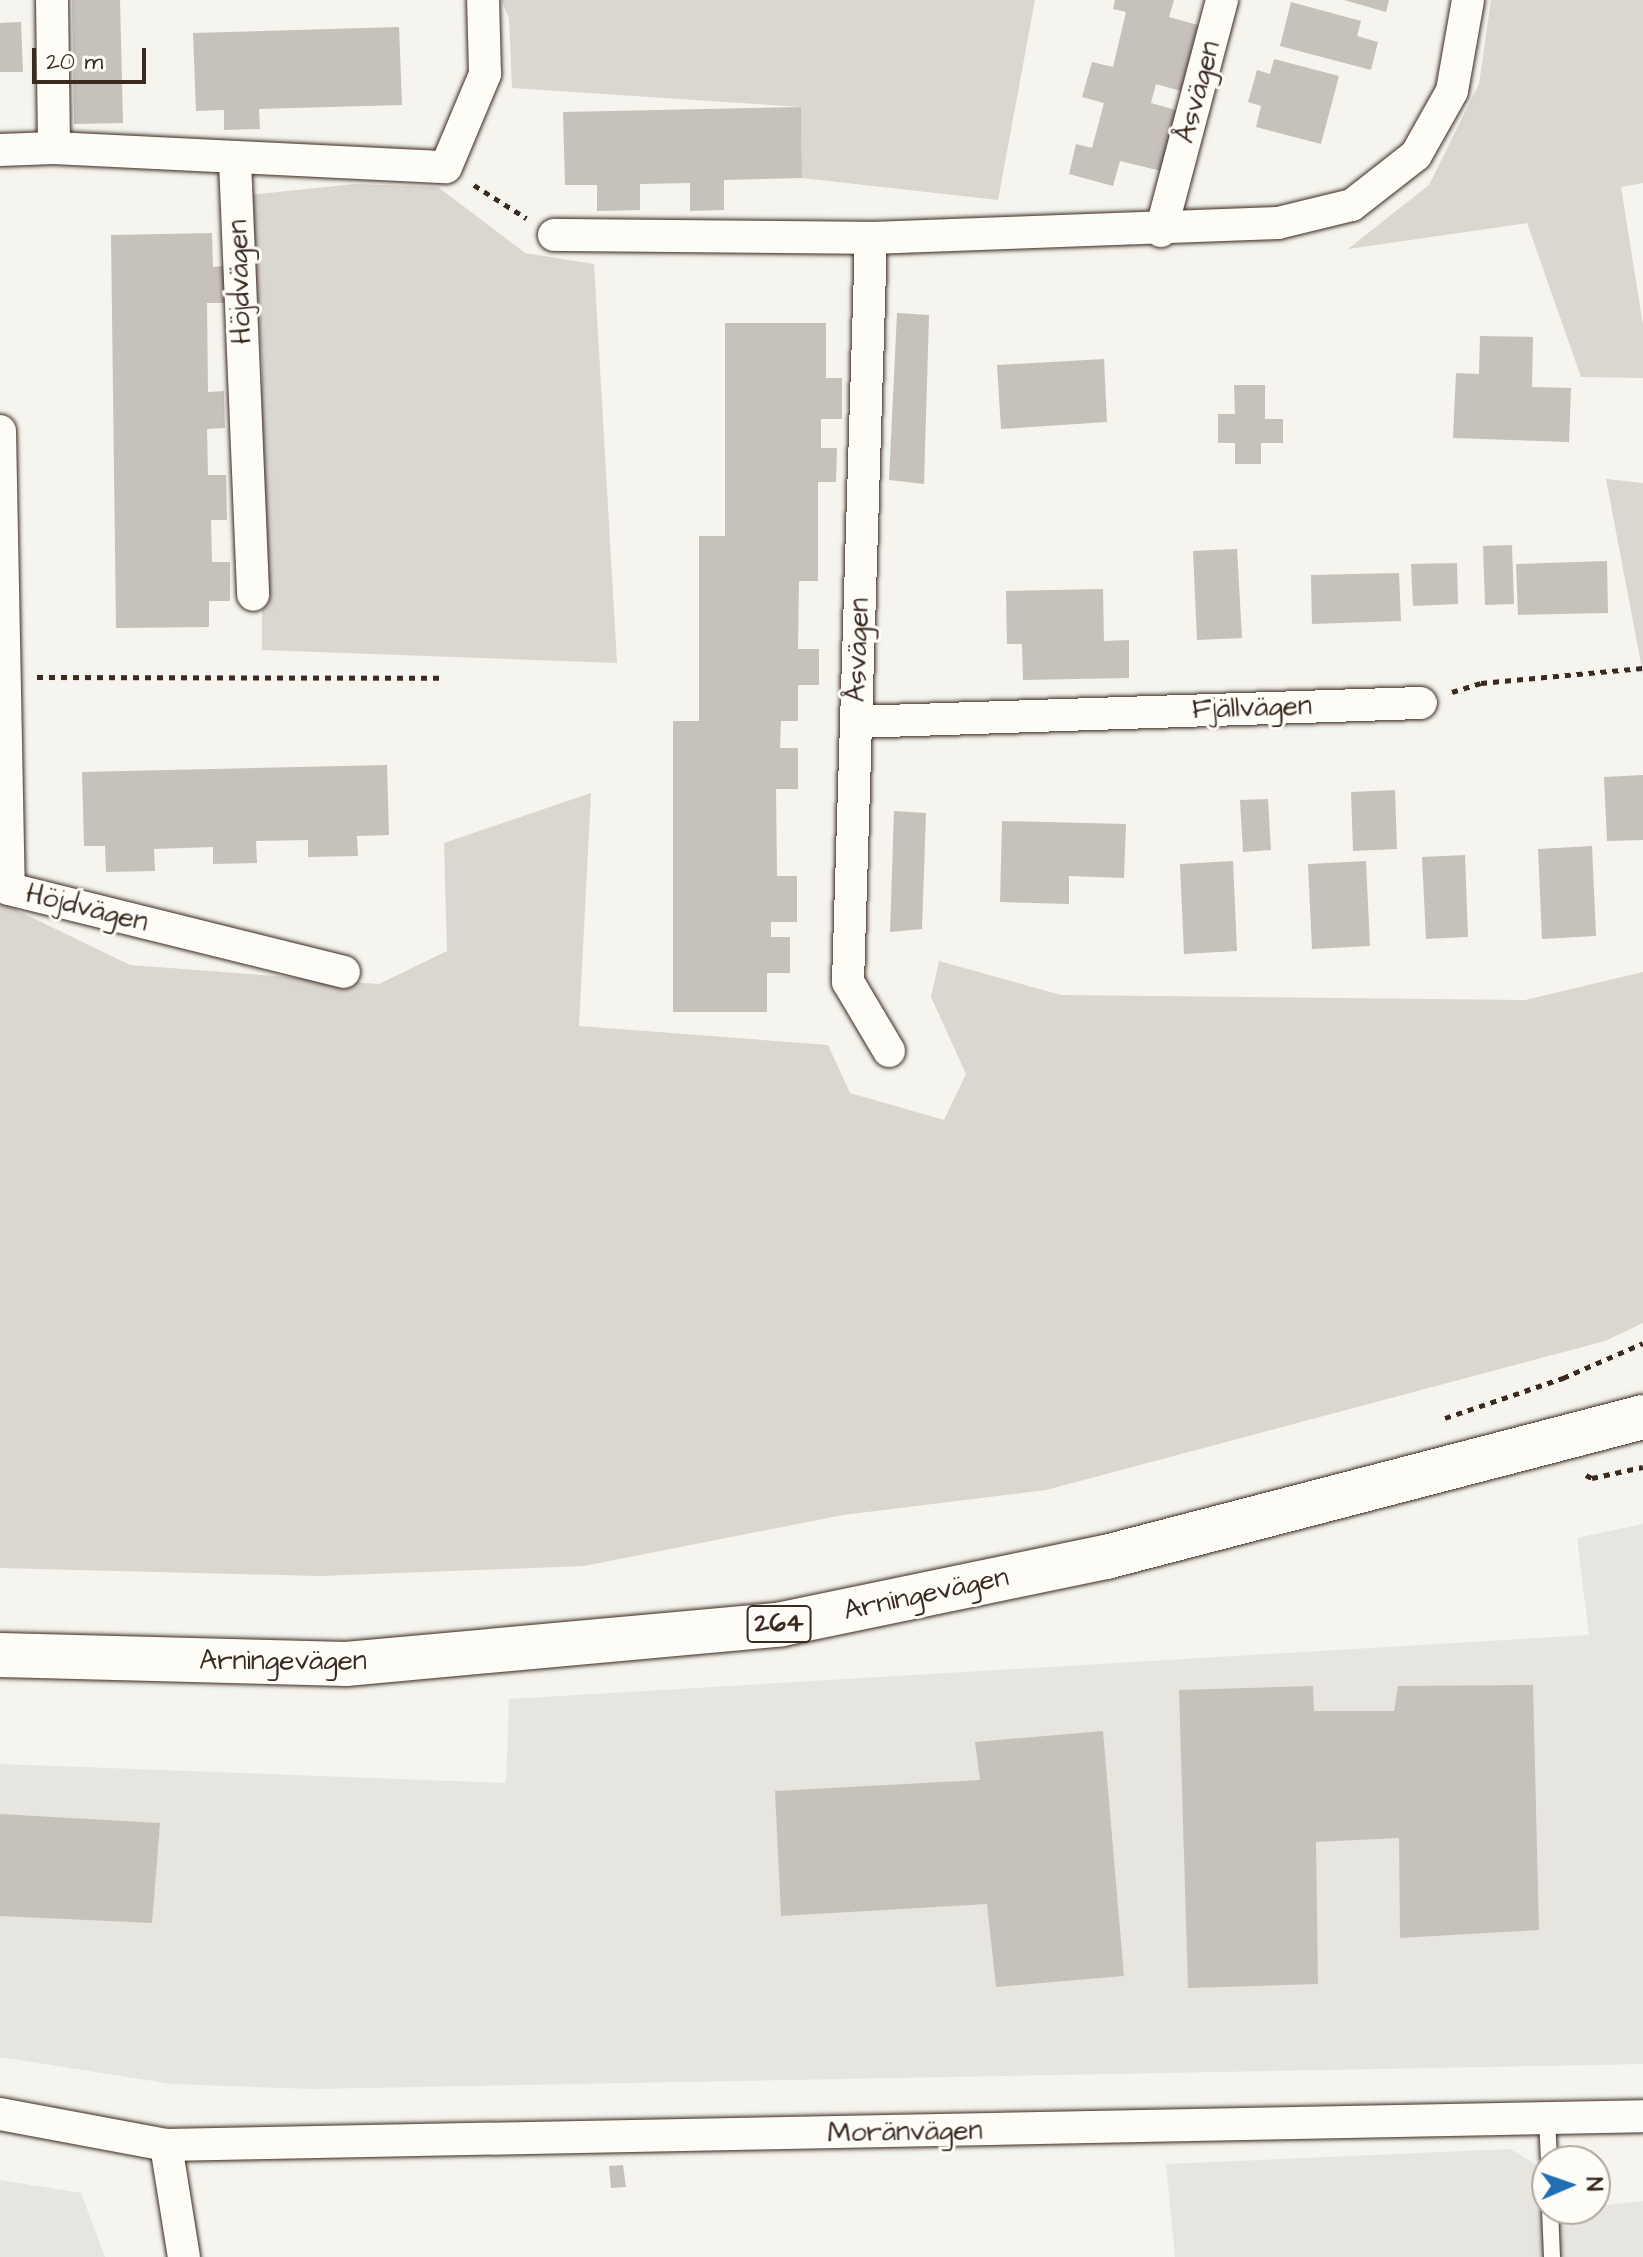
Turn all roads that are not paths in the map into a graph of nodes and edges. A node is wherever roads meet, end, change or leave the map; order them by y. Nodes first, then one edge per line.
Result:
1 (52, 0) edge
2 (483, 0) edge
3 (1222, 0) edge
4 (1468, 0) edge
5 (54, 148) junction
6 (0, 150) edge
7 (235, 161) junction
8 (1161, 231) junction
9 (554, 235) road end
10 (871, 238) junction
11 (0, 431) edge
12 (253, 595) dead end
13 (3, 663) edge
14 (1421, 703) road end
15 (856, 722) junction
16 (344, 972) dead end
17 (889, 1051) dead end
18 (1643, 1417) edge
19 (0, 1655) edge
20 (0, 2114) edge
21 (1643, 2116) edge
22 (1547, 2118) junction
23 (166, 2145) junction
24 (1548, 2145) edge
25 (1551, 2225) edge
26 (184, 2257) edge
27 (1552, 2257) edge

1 - 5 street
2 - 7 street
3 - 8 street, Åsvägen
4 - 8 street
5 - 6 street
5 - 7 street
7 - 12 street, Höjdvägen
8 - 10 street
9 - 10 street
10 - 15 street, Åsvägen
11 - 13 street, Höjdvägen
13 - 16 street, Höjdvägen
14 - 15 street, Fjällvägen
15 - 17 street, Åsvägen
18 - 19 main road, Arningevägen / 264
20 - 23 street, Moränvägen
21 - 22 street, Moränvägen
22 - 23 street, Moränvägen
22 - 24 lane
23 - 26 street
25 - 27 lane

